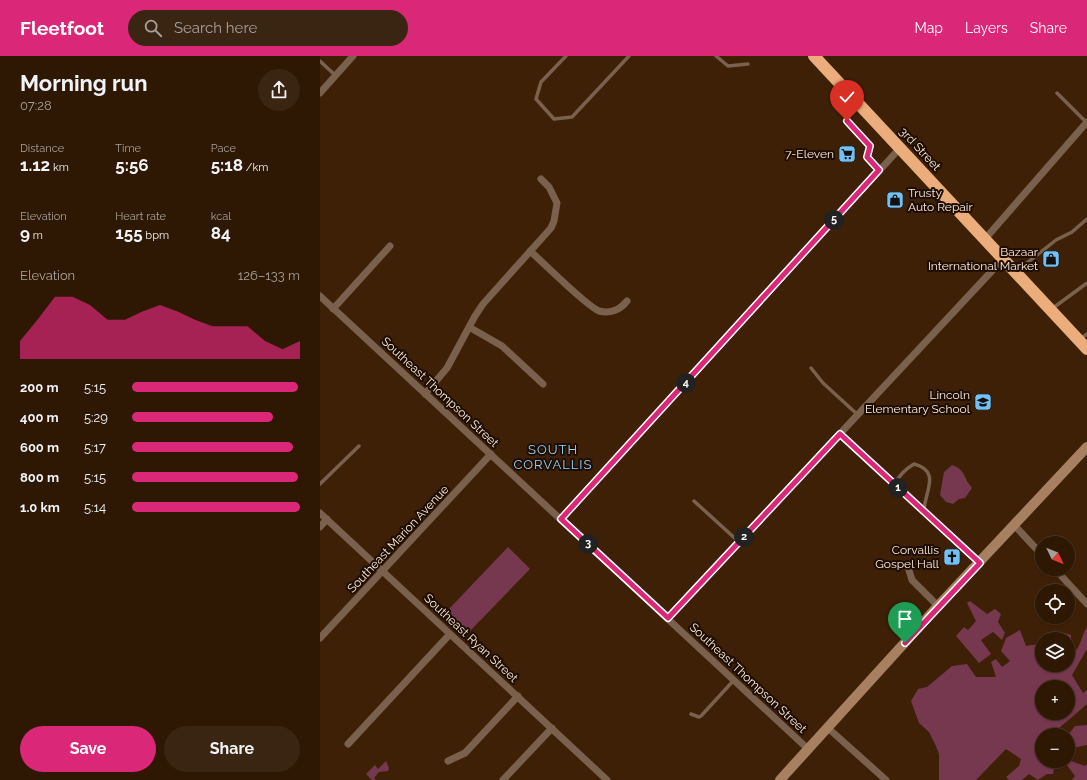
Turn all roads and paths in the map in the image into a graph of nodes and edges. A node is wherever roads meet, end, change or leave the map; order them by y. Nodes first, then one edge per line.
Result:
1 (353, 56) edge
2 (566, 56) edge
3 (629, 56) edge
4 (716, 56) edge
5 (814, 56) edge
6 (320, 61) edge
7 (748, 64) dead end
8 (336, 76) junction
9 (320, 93) edge
10 (1057, 93) dead end
11 (859, 104) junction
12 (1087, 122) edge
13 (900, 148) junction
14 (879, 170) junction
15 (541, 179) dead end
16 (1087, 219) edge
17 (984, 239) junction
18 (390, 246) dead end
19 (530, 251) junction
20 (1003, 259) junction
21 (1015, 272) junction
22 (1087, 283) edge
23 (320, 296) edge
24 (627, 301) dead end
25 (333, 309) junction
26 (1051, 310) junction
27 (469, 327) junction
28 (1084, 341) edge
29 (811, 368) dead end
30 (543, 384) dead end
31 (425, 394) junction
32 (858, 415) junction
33 (840, 434) junction
34 (358, 446) dead end
35 (1087, 447) edge
36 (491, 454) junction
37 (320, 484) edge
38 (894, 485) junction
39 (694, 501) dead end
40 (924, 511) junction
41 (320, 513) edge
42 (327, 519) junction
43 (561, 519) junction
44 (1015, 526) junction
45 (320, 527) edge
46 (740, 542) junction
47 (1035, 547) edge
48 (980, 563) junction
49 (908, 567) dead end
50 (383, 571) junction
51 (1061, 576) edge
52 (1087, 604) edge
53 (938, 606) junction
54 (668, 618) junction
55 (450, 634) junction
56 (320, 638) edge
57 (734, 680) junction
58 (518, 696) junction
59 (691, 714) dead end
60 (552, 728) junction
61 (828, 728) junction
62 (348, 744) dead end
63 (808, 749) junction
64 (448, 761) dead end
65 (606, 779) edge
66 (503, 780) edge
67 (780, 780) edge
68 (885, 780) edge

1 - 8 street
2 - 3 lane
4 - 7 lane
5 - 11 highway, 3rd Street
6 - 8 lane
8 - 9 street
10 - 12 lane
11 - 13 highway, 3rd Street
11 - 14 lane
12 - 17 street
13 - 14 street
13 - 17 highway, 3rd Street
14 - 43 street
15 - 19 street
16 - 21 lane
17 - 20 highway, 3rd Street
18 - 25 street
19 - 24 street
19 - 27 street
20 - 21 highway, 3rd Street
20 - 32 street
21 - 26 highway, 3rd Street
22 - 26 lane
23 - 25 street, Southeast Thompson Street
25 - 31 street, Southeast Thompson Street
26 - 28 highway, 3rd Street
27 - 30 street
27 - 31 street
29 - 32 lane
31 - 36 street, Southeast Thompson Street
32 - 33 street
33 - 38 lane
33 - 46 street
34 - 37 lane
35 - 44 street
36 - 43 street, Southeast Thompson Street
36 - 50 street, Southeast Marion Avenue
38 - 40 lane
38 - 40 lane
39 - 46 lane
40 - 48 lane
41 - 42 street, Southeast Ryan Street
42 - 45 street
42 - 50 street, Southeast Ryan Street
43 - 54 street, Southeast Thompson Street
44 - 47 street
44 - 48 street
46 - 54 street
48 - 53 street
49 - 53 street
50 - 55 street, Southeast Ryan Street
50 - 56 street, Southeast Marion Avenue
51 - 52 street
53 - 61 street
54 - 57 street, Southeast Thompson Street
55 - 58 street, Southeast Ryan Street
55 - 62 street
57 - 59 lane
57 - 63 street, Southeast Thompson Street
58 - 60 street, Southeast Ryan Street
58 - 64 street
60 - 65 street, Southeast Ryan Street
60 - 66 street
61 - 63 street
61 - 68 street
63 - 67 street

